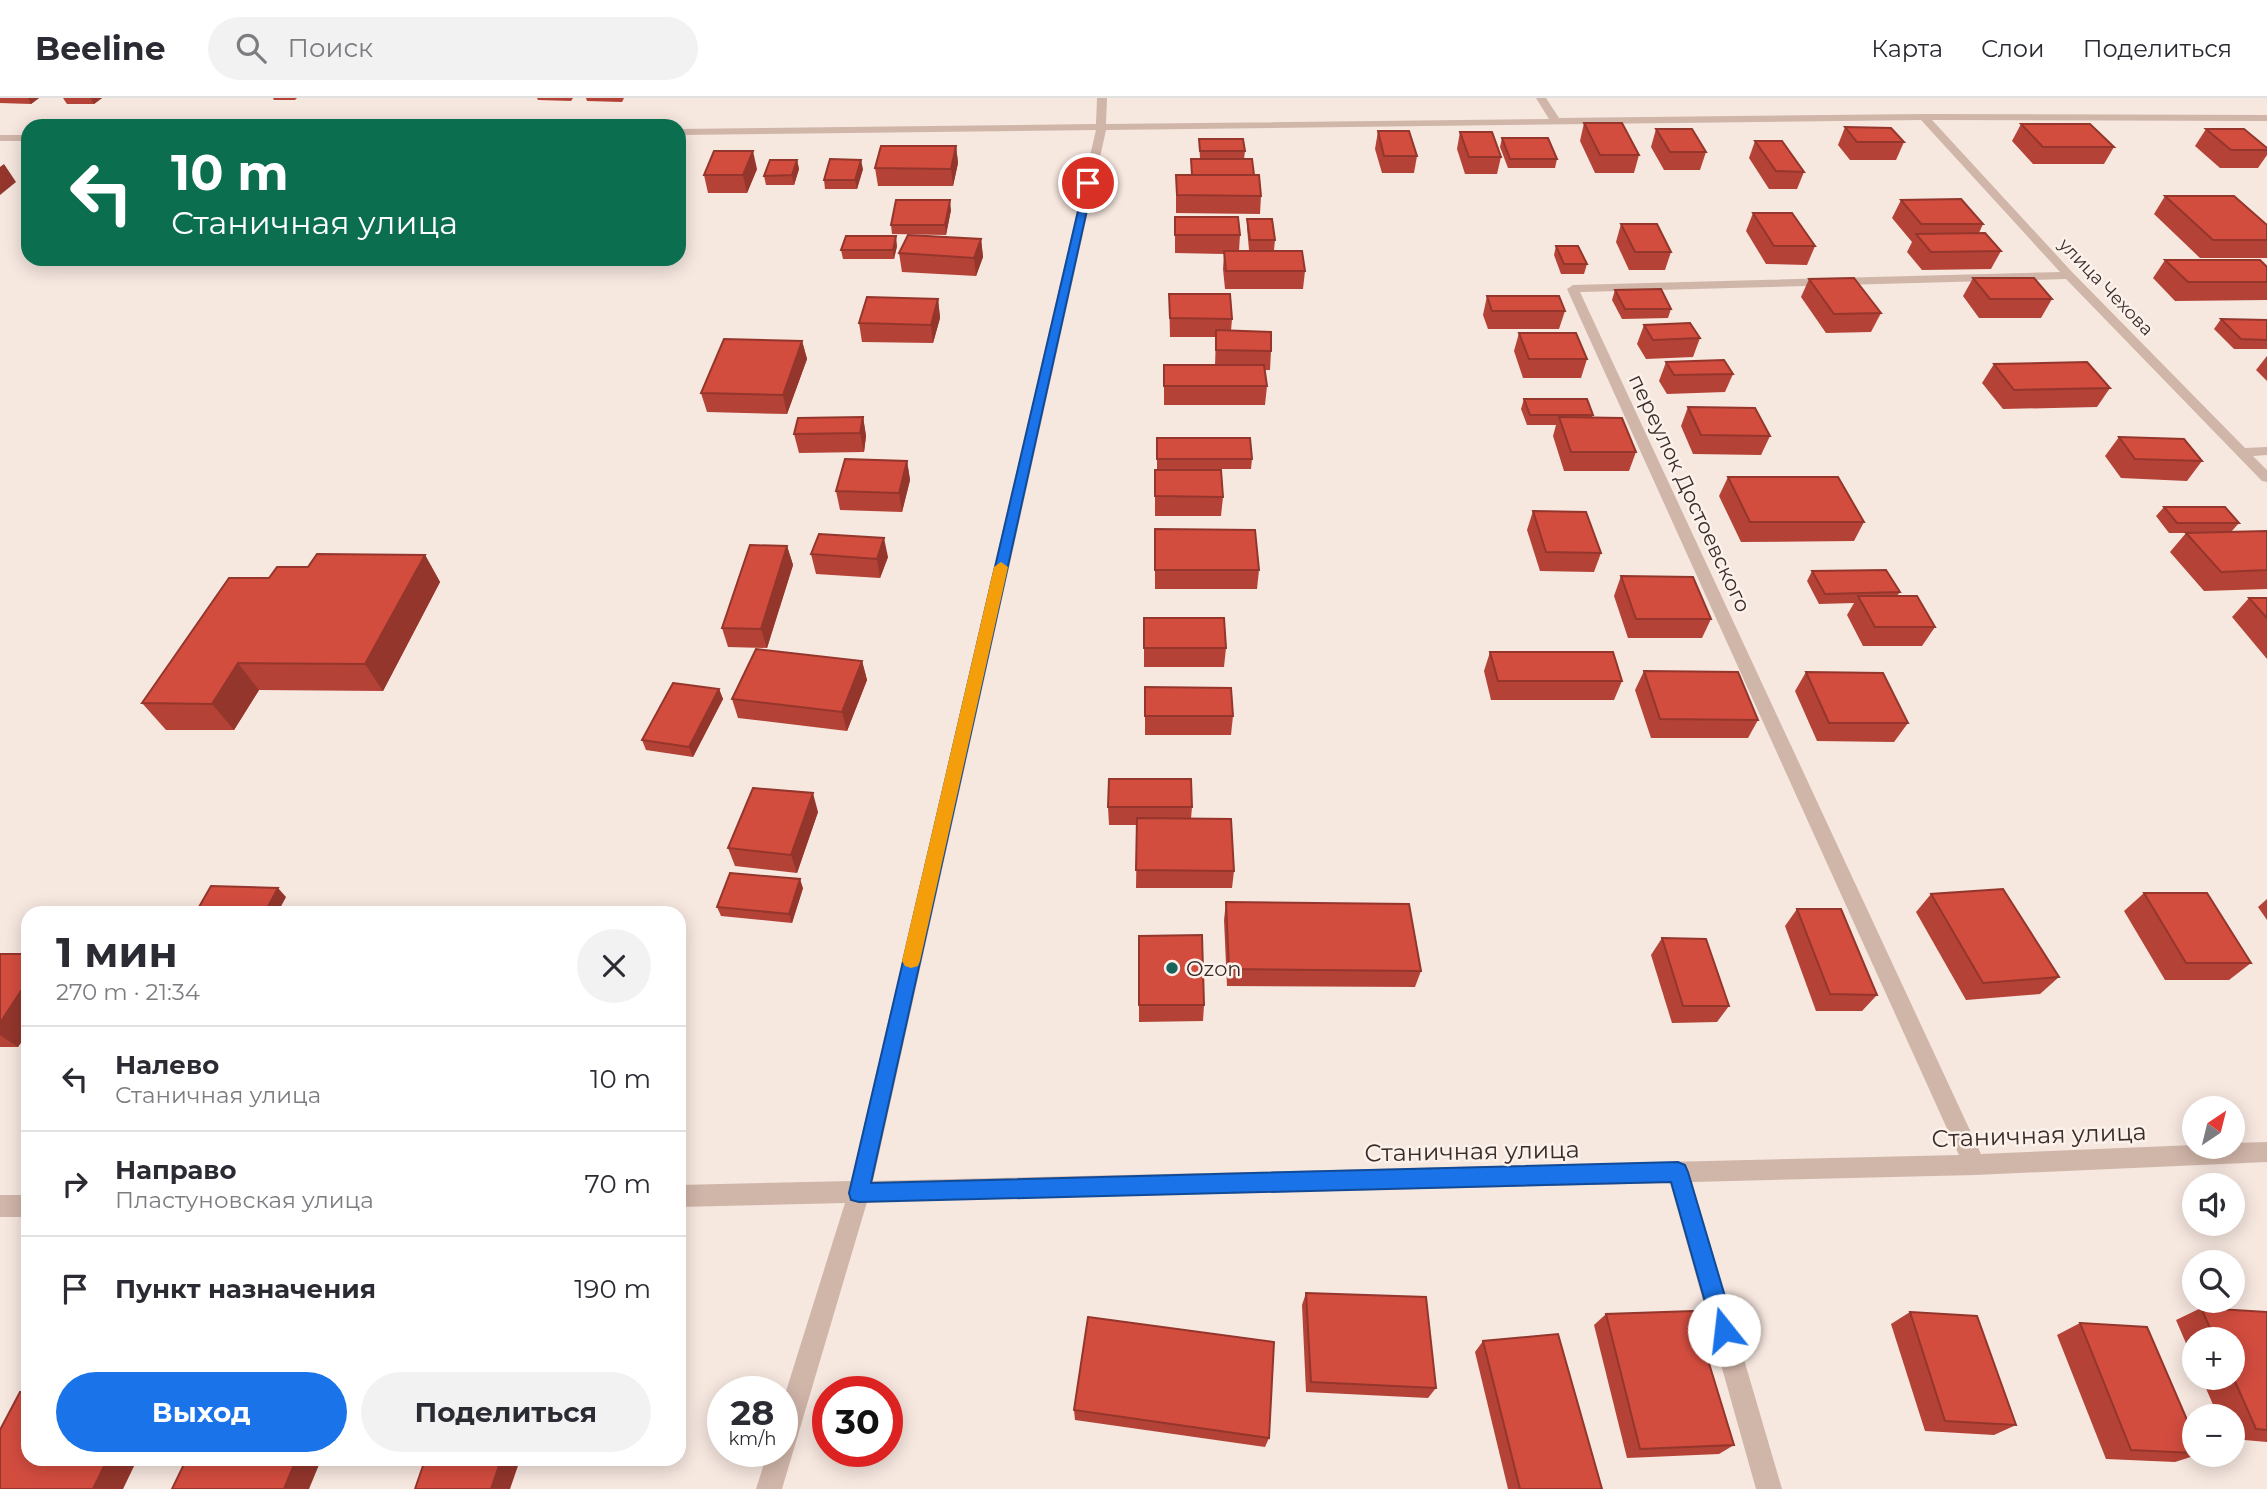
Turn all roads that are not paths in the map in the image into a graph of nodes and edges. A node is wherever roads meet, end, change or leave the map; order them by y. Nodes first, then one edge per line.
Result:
1 (1102, 98) edge
2 (1541, 98) edge
3 (1924, 117) junction
4 (2267, 118) edge
5 (1555, 120) junction
6 (1101, 128) junction
7 (686, 132) edge
8 (0, 138) edge
9 (21, 138) edge
10 (2069, 275) junction
11 (2267, 451) edge
12 (2242, 452) junction
13 (2267, 478) edge
14 (2267, 1152) edge
15 (1975, 1165) junction
16 (1678, 1172) junction
17 (859, 1193) junction
18 (686, 1196) edge
19 (0, 1206) edge
20 (21, 1206) edge
21 (798, 1393) edge
22 (775, 1467) edge
23 (769, 1489) edge
24 (1769, 1489) edge

1 - 6 street
2 - 5 street
3 - 4 street
3 - 5 street
3 - 10 street, улица Чехова
5 - 6 street
6 - 7 street
6 - 17 street
8 - 9 street
10 - 12 street, улица Чехова
10 - 15 street, переулок Достоевского
11 - 12 street
12 - 13 street, улица Чехова
14 - 15 street, Станичная улица
15 - 16 street, Станичная улица
16 - 17 street, Станичная улица
16 - 24 street
17 - 18 street, Станичная улица
17 - 21 street
19 - 20 street
22 - 23 street

